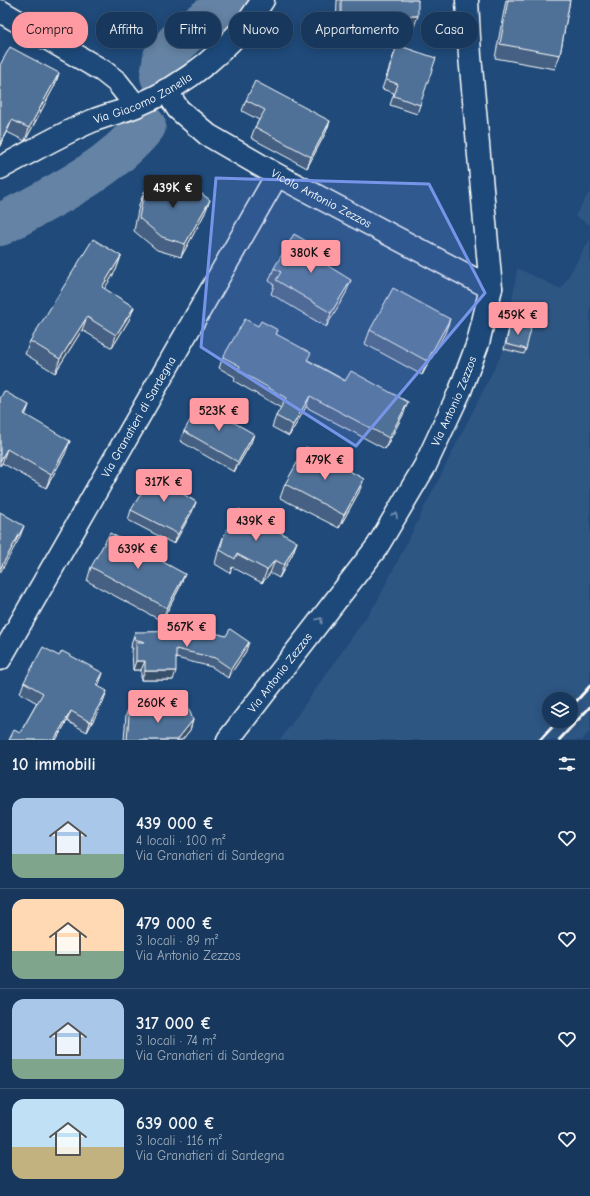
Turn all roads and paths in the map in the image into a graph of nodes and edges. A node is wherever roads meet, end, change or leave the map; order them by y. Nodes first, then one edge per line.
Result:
1 (262, 0) edge
2 (467, 0) edge
3 (0, 11) edge
4 (166, 90) junction
5 (136, 106) junction
6 (0, 168) edge
7 (277, 175) junction
8 (491, 288) junction
9 (0, 659) edge
10 (228, 740) edge

1 - 4 street, Via Giacomo Zanella
2 - 8 street, Via Antonio Zezzos
3 - 5 street
4 - 5 street, Via Giacomo Zanella
4 - 7 street, Vicolo Antonio Zezzos
5 - 6 street, Via Giacomo Zanella
7 - 8 street, Vicolo Antonio Zezzos
7 - 9 street, Via Granatieri di Sardegna
10 -> 8 street, Via Antonio Zezzos

